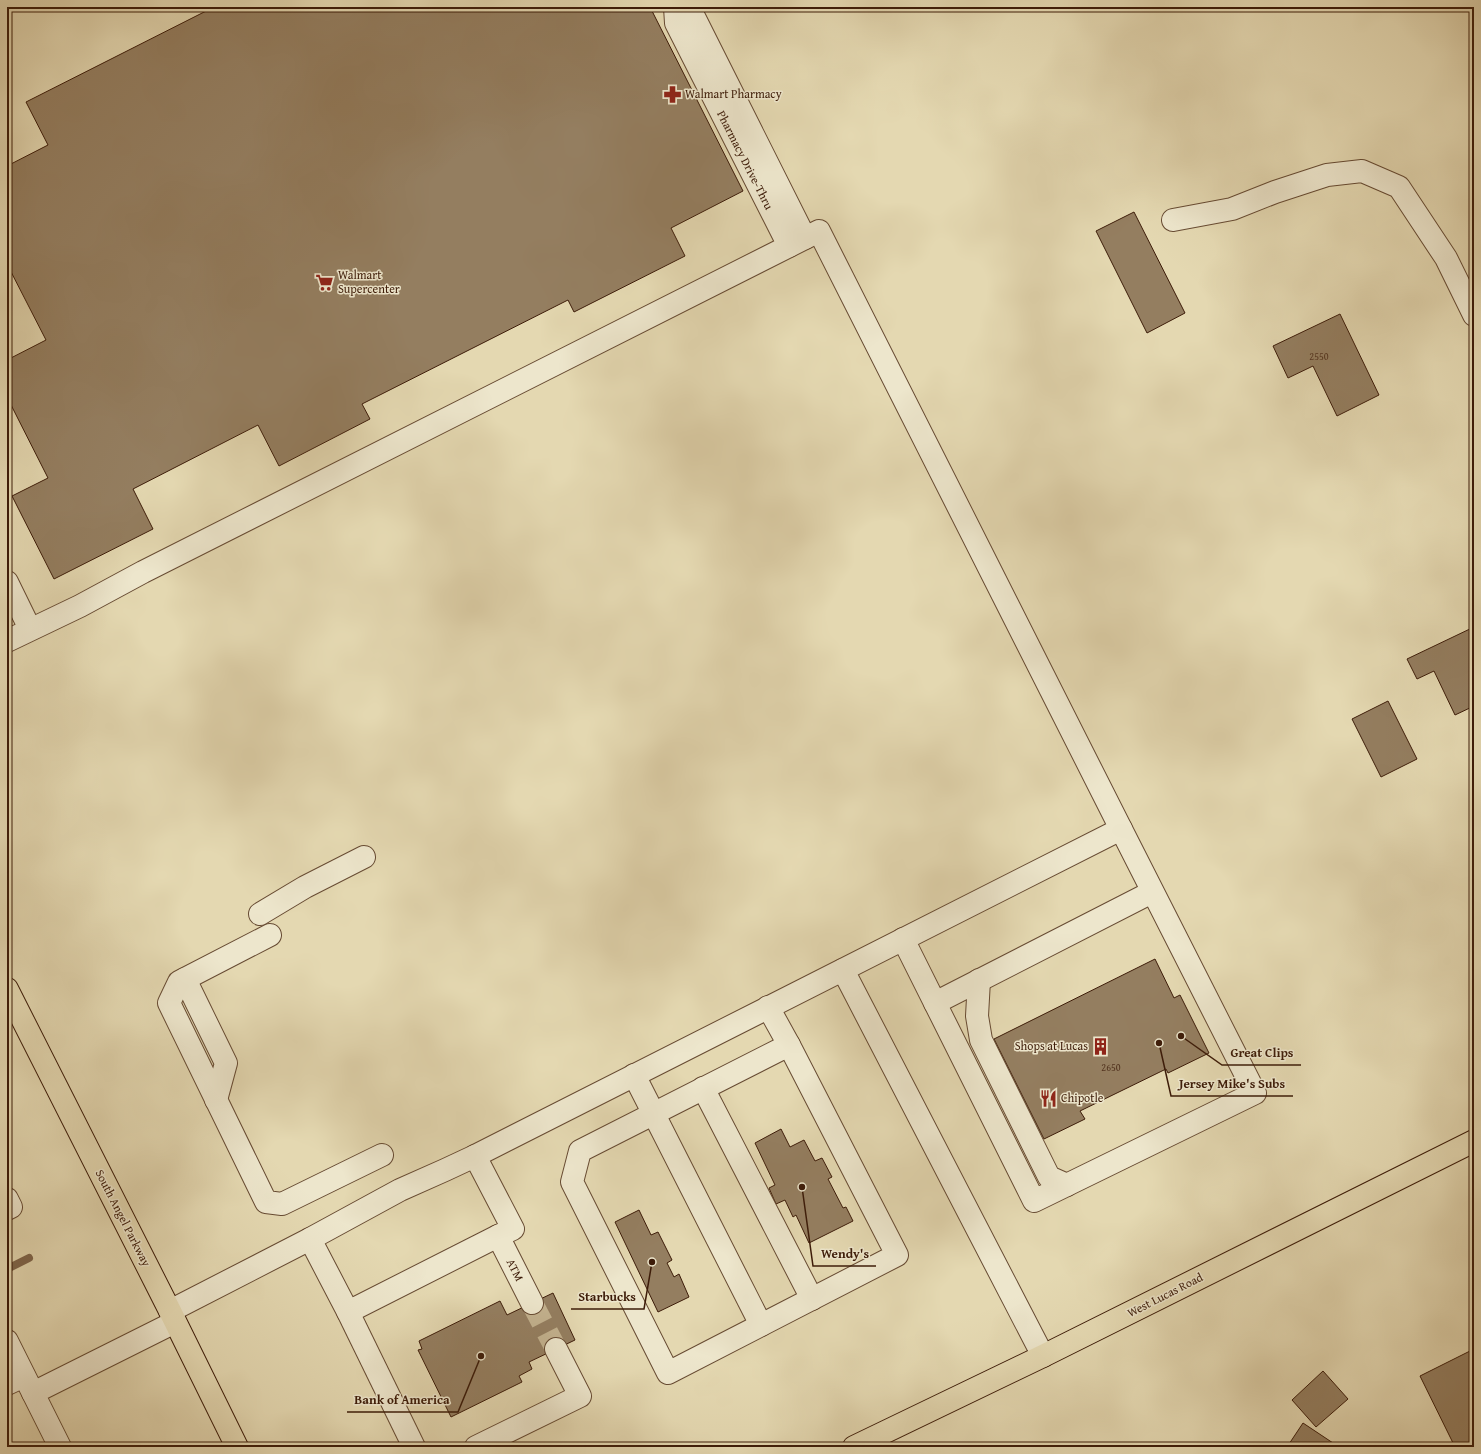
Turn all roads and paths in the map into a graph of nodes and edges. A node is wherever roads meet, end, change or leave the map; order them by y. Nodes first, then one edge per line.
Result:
1 (675, 7) edge
2 (689, 7) edge
3 (1173, 220) dead end
4 (797, 242) junction
5 (1474, 315) edge
6 (7, 582) edge
7 (30, 629) junction
8 (7, 641) edge
9 (1121, 829) junction
10 (364, 856) dead end
11 (1152, 892) junction
12 (260, 914) dead end
13 (270, 935) dead end
14 (903, 939) junction
15 (843, 970) junction
16 (979, 980) junction
17 (7, 989) edge
18 (935, 1003) junction
19 (768, 1007) junction
20 (789, 1045) junction
21 (634, 1075) junction
22 (703, 1088) junction
23 (653, 1113) junction
24 (1474, 1141) edge
25 (382, 1155) dead end
26 (475, 1156) junction
27 (1067, 1185) junction
28 (7, 1199) edge
29 (7, 1209) edge
30 (498, 1236) junction
31 (310, 1239) junction
32 (812, 1299) junction
33 (532, 1303) tunnel mouth
34 (348, 1312) junction
35 (172, 1316) junction
36 (761, 1325) junction
37 (7, 1341) edge
38 (556, 1349) tunnel mouth
39 (1043, 1356) junction
40 (22, 1384) edge
41 (60, 1447) edge
42 (237, 1447) edge
43 (414, 1447) edge
44 (476, 1447) edge
45 (854, 1447) edge

1 - 4 lane, Pharmacy Drive-Thru
2 - 4 lane
3 - 5 lane
4 - 7 lane
4 - 9 lane
6 - 7 lane
7 - 8 lane
9 - 11 lane
9 - 14 lane
10 - 12 lane
11 - 16 lane
11 - 27 lane
13 - 25 lane
14 - 15 lane
14 - 18 lane
15 - 19 lane
15 - 39 lane
16 - 18 lane
16 - 27 lane
17 - 35 main road, South Angel Parkway
18 - 27 lane
19 - 20 lane
19 - 21 lane
20 - 22 lane
20 - 32 lane
21 - 23 lane
21 - 26 lane
22 - 23 lane
22 - 32 lane
23 - 36 lane
23 - 36 lane
24 - 39 main road, West Lucas Road
26 - 30 lane
26 - 31 lane
28 - 29 lane
30 - 33 lane, ATM
30 - 34 lane
31 - 34 lane
31 - 35 lane
32 - 36 lane
34 - 43 lane
35 - 40 lane
35 - 42 main road, South Angel Parkway
37 - 40 lane
38 - 44 lane
39 - 45 main road, West Lucas Road
40 - 41 lane

